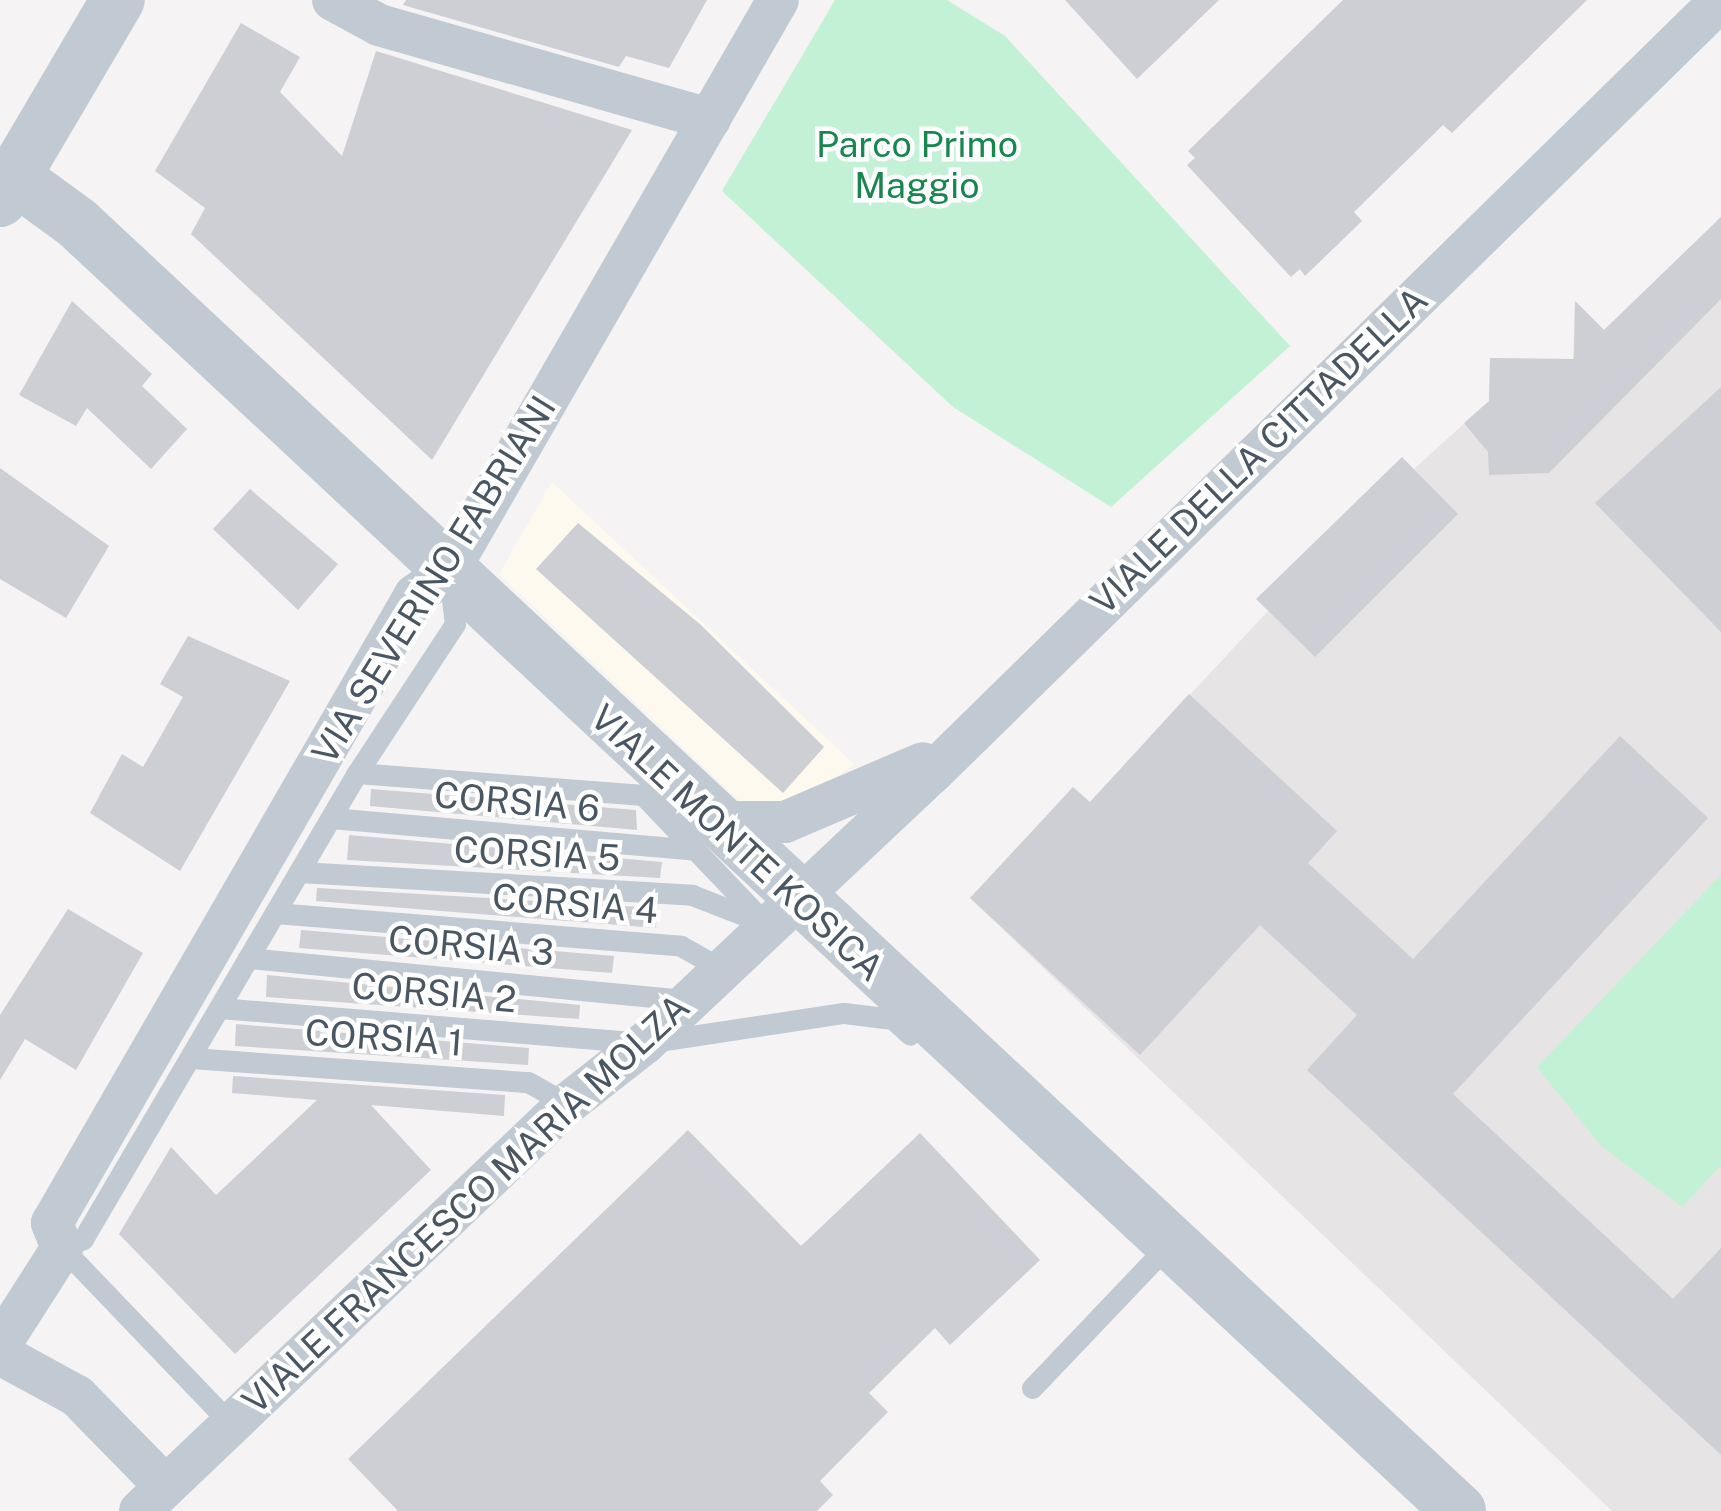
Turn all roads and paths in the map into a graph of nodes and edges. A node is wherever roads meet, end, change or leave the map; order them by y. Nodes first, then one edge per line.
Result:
1 (118, 0) edge
2 (333, 0) edge
3 (778, 0) edge
4 (1721, 0) edge
5 (710, 119) junction
6 (7, 188) edge
7 (448, 572) junction
8 (962, 744) junction
9 (357, 773) junction
10 (331, 818) junction
11 (704, 836) junction
12 (299, 872) junction
13 (779, 911) junction
14 (275, 913) junction
15 (248, 958) junction
16 (720, 968) junction
17 (687, 1000) junction
18 (219, 1008) junction
19 (644, 1043) junction
20 (928, 1052) dead end
21 (191, 1058) junction
22 (567, 1105) junction
23 (1067, 1181) dead end
24 (62, 1248) junction
25 (1162, 1252) junction
26 (3, 1336) edge
27 (1032, 1388) dead end
28 (230, 1423) junction
29 (153, 1498) edge
30 (1432, 1502) edge

1 - 6 street
2 - 5 street
3 - 5 street, VIA SEVERINO FABRIANI
4 - 8 street, VIALE DELLA CITTADELLA
5 - 7 street, VIA SEVERINO FABRIANI
6 - 7 street, VIALE MONTE KOSICA
7 - 9 lane
7 - 11 street, VIALE MONTE KOSICA
7 - 24 street, VIA SEVERINO FABRIANI
8 - 11 street
8 - 13 street, VIALE DELLA CITTADELLA
9 - 10 lane
9 - 11 lane
10 - 11 lane, CORSIA 6
10 - 12 lane
11 - 13 street, VIALE MONTE KOSICA
12 - 13 lane, CORSIA 5
12 - 14 lane
13 - 16 street, VIALE FRANCESCO MARIA MOLZA
13 - 25 street, VIALE MONTE KOSICA
14 - 15 lane
14 - 16 lane, CORSIA 4
15 - 17 lane, CORSIA 3
15 - 18 lane
16 - 17 street, VIALE FRANCESCO MARIA MOLZA
17 - 19 street, VIALE FRANCESCO MARIA MOLZA
18 - 19 lane, CORSIA 2
18 - 21 lane
19 - 20 lane, VIALE MONTE KOSICA
19 - 22 street, VIALE FRANCESCO MARIA MOLZA
21 - 22 lane, CORSIA 1
21 - 24 lane
22 - 28 street, VIALE FRANCESCO MARIA MOLZA
23 - 25 lane, VIALE MONTE KOSICA
24 - 26 street, VIA SEVERINO FABRIANI
24 - 28 lane
25 - 27 lane
25 - 30 street, VIALE MONTE KOSICA
26 - 29 street
28 - 29 street, VIALE FRANCESCO MARIA MOLZA

